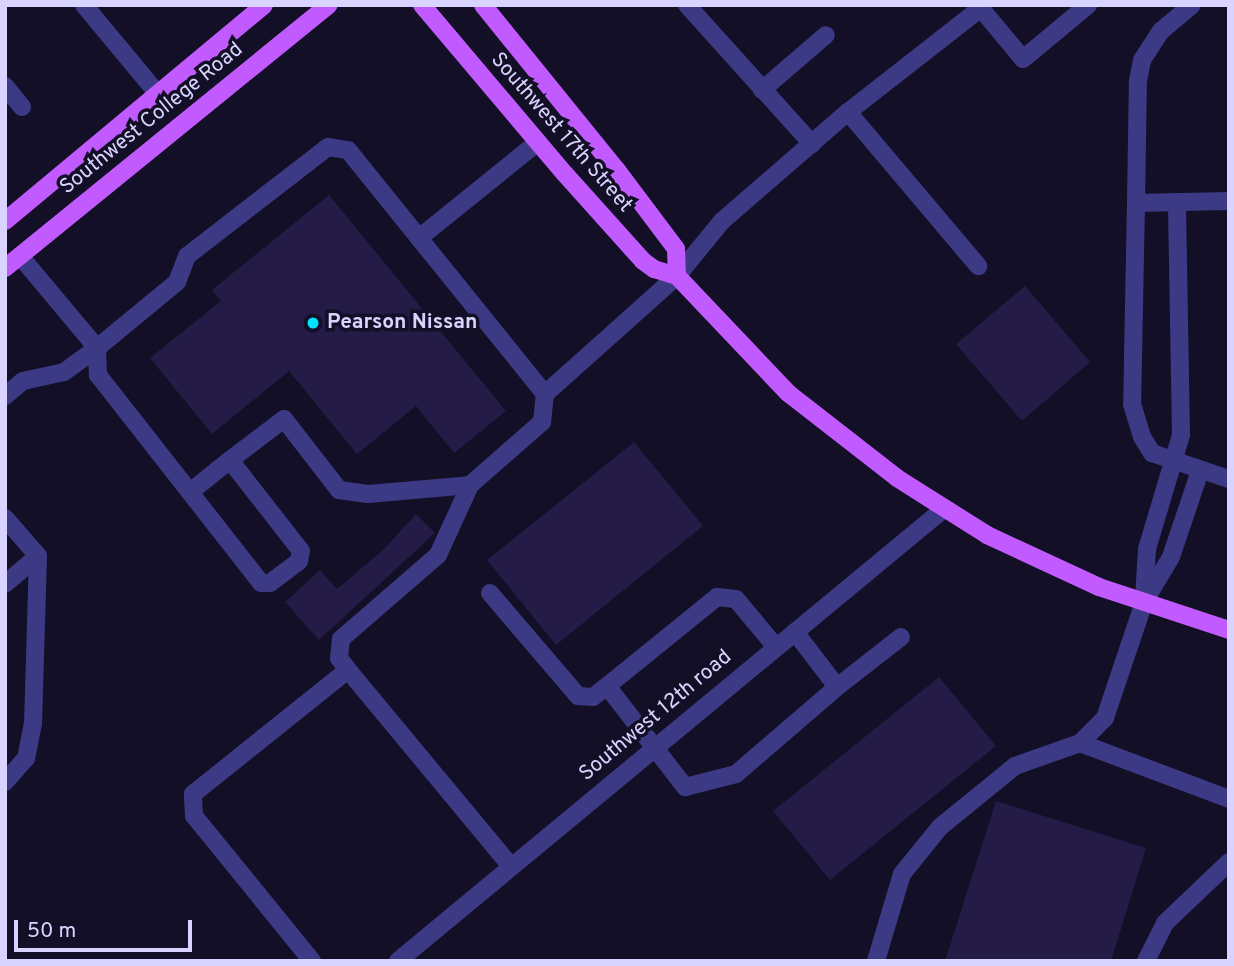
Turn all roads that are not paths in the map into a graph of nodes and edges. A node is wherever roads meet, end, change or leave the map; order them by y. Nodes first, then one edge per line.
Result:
1 (84, 5) edge
2 (264, 5) edge
3 (329, 5) edge
4 (422, 5) edge
5 (483, 5) edge
6 (687, 5) edge
7 (1088, 5) edge
8 (1192, 5) edge
9 (979, 7) edge
10 (826, 35) dead end
11 (5, 86) edge
12 (762, 90) junction
13 (158, 94) junction
14 (22, 107) dead end
15 (848, 112) junction
16 (538, 142) junction
17 (812, 144) junction
18 (1229, 201) edge
19 (1177, 202) junction
20 (1136, 203) junction
21 (5, 221) edge
22 (419, 238) junction
23 (20, 256) junction
24 (978, 266) dead end
25 (5, 268) edge
26 (677, 276) junction
27 (97, 348) junction
28 (545, 394) junction
29 (5, 396) edge
30 (230, 460) junction
31 (1175, 460) junction
32 (1200, 471) junction
33 (1229, 479) edge
34 (470, 485) junction
35 (190, 492) junction
36 (945, 508) junction
37 (5, 517) edge
38 (38, 556) junction
39 (5, 584) edge
40 (490, 593) dead end
41 (1144, 602) junction
42 (1229, 630) edge
43 (795, 632) junction
44 (901, 637) dead end
45 (776, 647) junction
46 (348, 670) junction
47 (607, 686) junction
48 (837, 687) junction
49 (1080, 743) junction
50 (654, 747) junction
51 (5, 782) edge
52 (1229, 799) edge
53 (1229, 862) edge
54 (510, 866) junction
55 (312, 961) edge
56 (398, 961) edge
57 (876, 961) edge
58 (1146, 961) edge

1 - 13 street
2 - 13 main road, Southwest College Road
3 - 23 main road, Southwest College Road
4 - 16 main road, Southwest 17th Street
5 - 26 main road, Southwest 17th Street
6 - 12 street
7 - 9 street
8 - 20 street
9 - 15 street
10 - 12 street
11 - 14 street
12 - 17 street
13 - 21 main road, Southwest College Road
15 - 17 street
15 - 24 street
16 - 22 street
16 - 26 main road, Southwest 17th Street
17 - 26 street
18 - 19 street
19 - 20 street
19 - 31 street
20 - 31 street
22 - 27 street
22 - 28 street
23 - 25 main road, Southwest College Road
23 - 27 street
26 - 28 street
26 - 36 main road, Southwest 17th Street
27 - 29 street
27 - 35 street
28 - 34 street
30 - 34 street
30 - 35 street
30 - 35 street
31 - 32 street
31 - 41 street
32 - 33 street
32 - 41 street
34 - 46 street
36 - 41 main road, Southwest 17th Street
36 - 43 street, Southwest 12th road
37 - 38 street
38 - 39 street
38 - 51 street
40 - 47 street
41 - 42 main road, Southwest 17th Street
41 - 49 street
43 - 45 street, Southwest 12th road
43 - 48 street
44 - 48 street
45 - 47 street
45 - 50 street, Southwest 12th road
46 - 54 street
46 - 55 street
47 - 50 street
48 - 50 street
49 - 52 street
49 - 57 street
50 - 54 street, Southwest 12th road
53 - 58 street
54 - 56 street, Southwest 12th road

